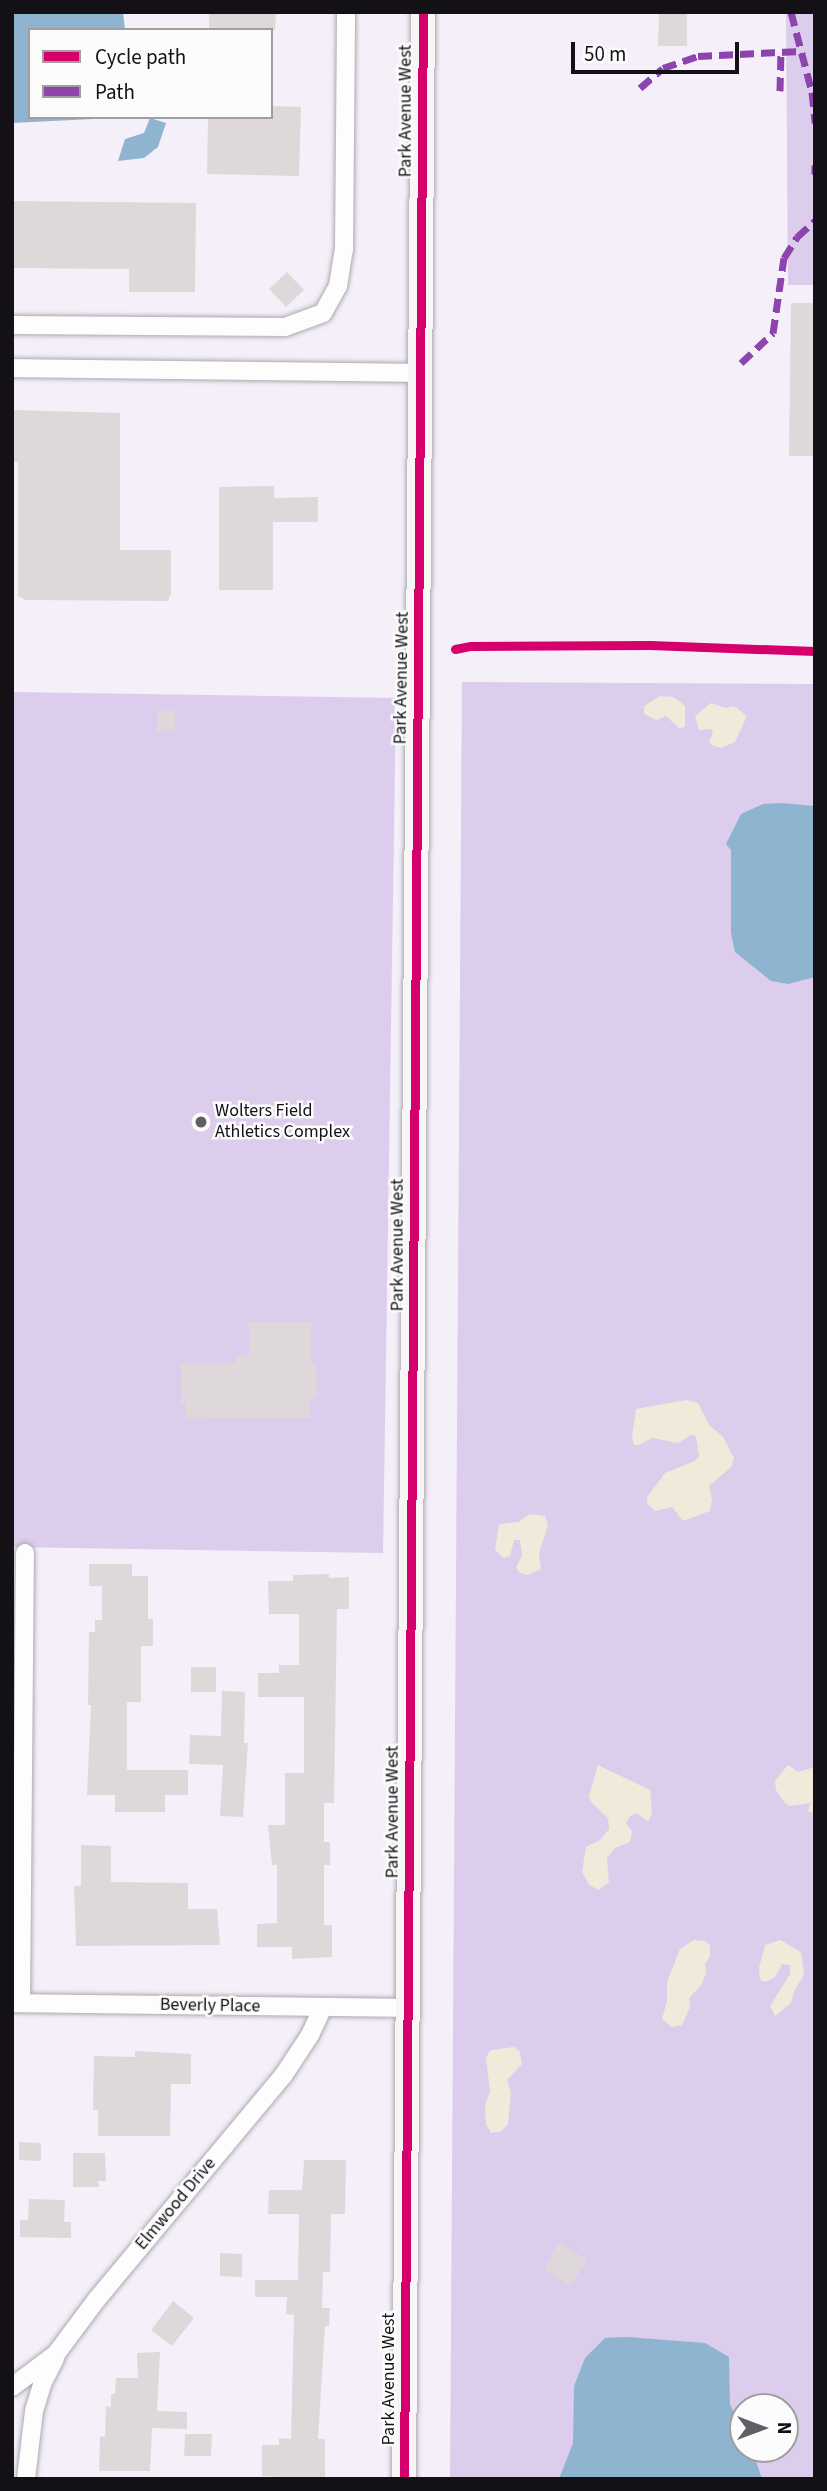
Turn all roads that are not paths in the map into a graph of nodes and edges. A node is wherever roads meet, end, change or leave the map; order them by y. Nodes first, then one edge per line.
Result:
1 (346, 12) edge
2 (423, 12) edge
3 (12, 325) edge
4 (12, 368) edge
5 (420, 373) junction
6 (26, 1553) dead end
7 (17, 2003) edge
8 (323, 2007) junction
9 (408, 2008) junction
10 (56, 2354) junction
11 (12, 2386) edge
12 (26, 2479) edge
13 (404, 2479) edge

1 - 3 street
2 - 5 street, Park Avenue West
4 - 5 street
5 - 9 street, Park Avenue West
6 - 7 street
7 - 8 street, Beverly Place
8 - 9 street, Beverly Place
8 - 10 street, Elmwood Drive
9 - 13 street, Park Avenue West
10 - 11 street, Elmwood Drive
10 - 12 street

